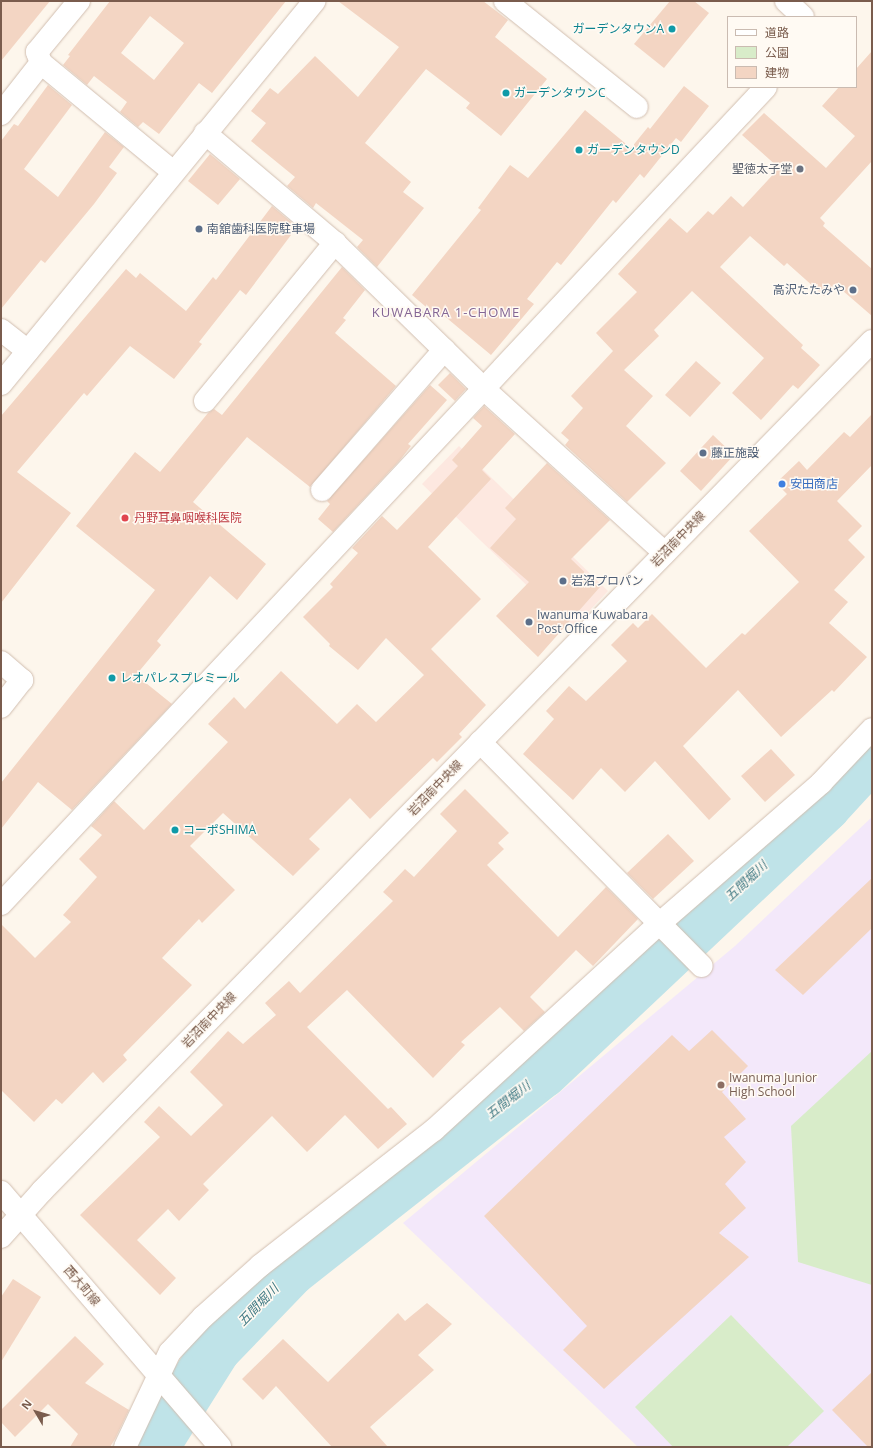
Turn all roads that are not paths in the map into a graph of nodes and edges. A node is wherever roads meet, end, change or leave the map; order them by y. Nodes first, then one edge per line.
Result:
1 (79, 1) edge
2 (314, 1) edge
3 (505, 1) edge
4 (786, 1) edge
5 (802, 16) edge
6 (41, 63) junction
7 (765, 88) edge
8 (637, 107) dead end
9 (1, 114) edge
10 (205, 133) junction
11 (173, 172) junction
12 (335, 243) junction
13 (1, 330) edge
14 (872, 341) edge
15 (444, 350) junction
16 (28, 351) junction
17 (1, 384) edge
18 (484, 389) junction
19 (205, 401) dead end
20 (322, 490) dead end
21 (665, 553) junction
22 (1, 662) edge
23 (1, 707) edge
24 (872, 729) edge
25 (480, 742) junction
26 (1, 904) edge
27 (661, 926) junction
28 (702, 966) dead end
29 (1, 1192) edge
30 (20, 1214) junction
31 (1, 1237) edge
32 (161, 1376) junction
33 (125, 1447) edge
34 (220, 1447) edge

1 - 6 street
2 - 10 street
3 - 8 street
4 - 5 street
6 - 9 street
6 - 11 street
7 - 18 street
10 - 11 street
10 - 12 street
11 - 16 street
12 - 15 street
12 - 19 street
13 - 16 street
14 - 21 street, 岩沼南中央線
15 - 18 street
15 - 20 street
16 - 17 street
18 - 21 street
18 - 26 street
21 - 25 street, 岩沼南中央線
22 - 23 street
24 - 27 street
25 - 27 street
25 - 30 street, 岩沼南中央線
27 - 28 street
27 - 32 street
29 - 30 street, 西大町線
30 - 31 street, 岩沼南中央線
30 - 32 street, 西大町線
32 - 33 street
32 - 34 street, 西大町線

